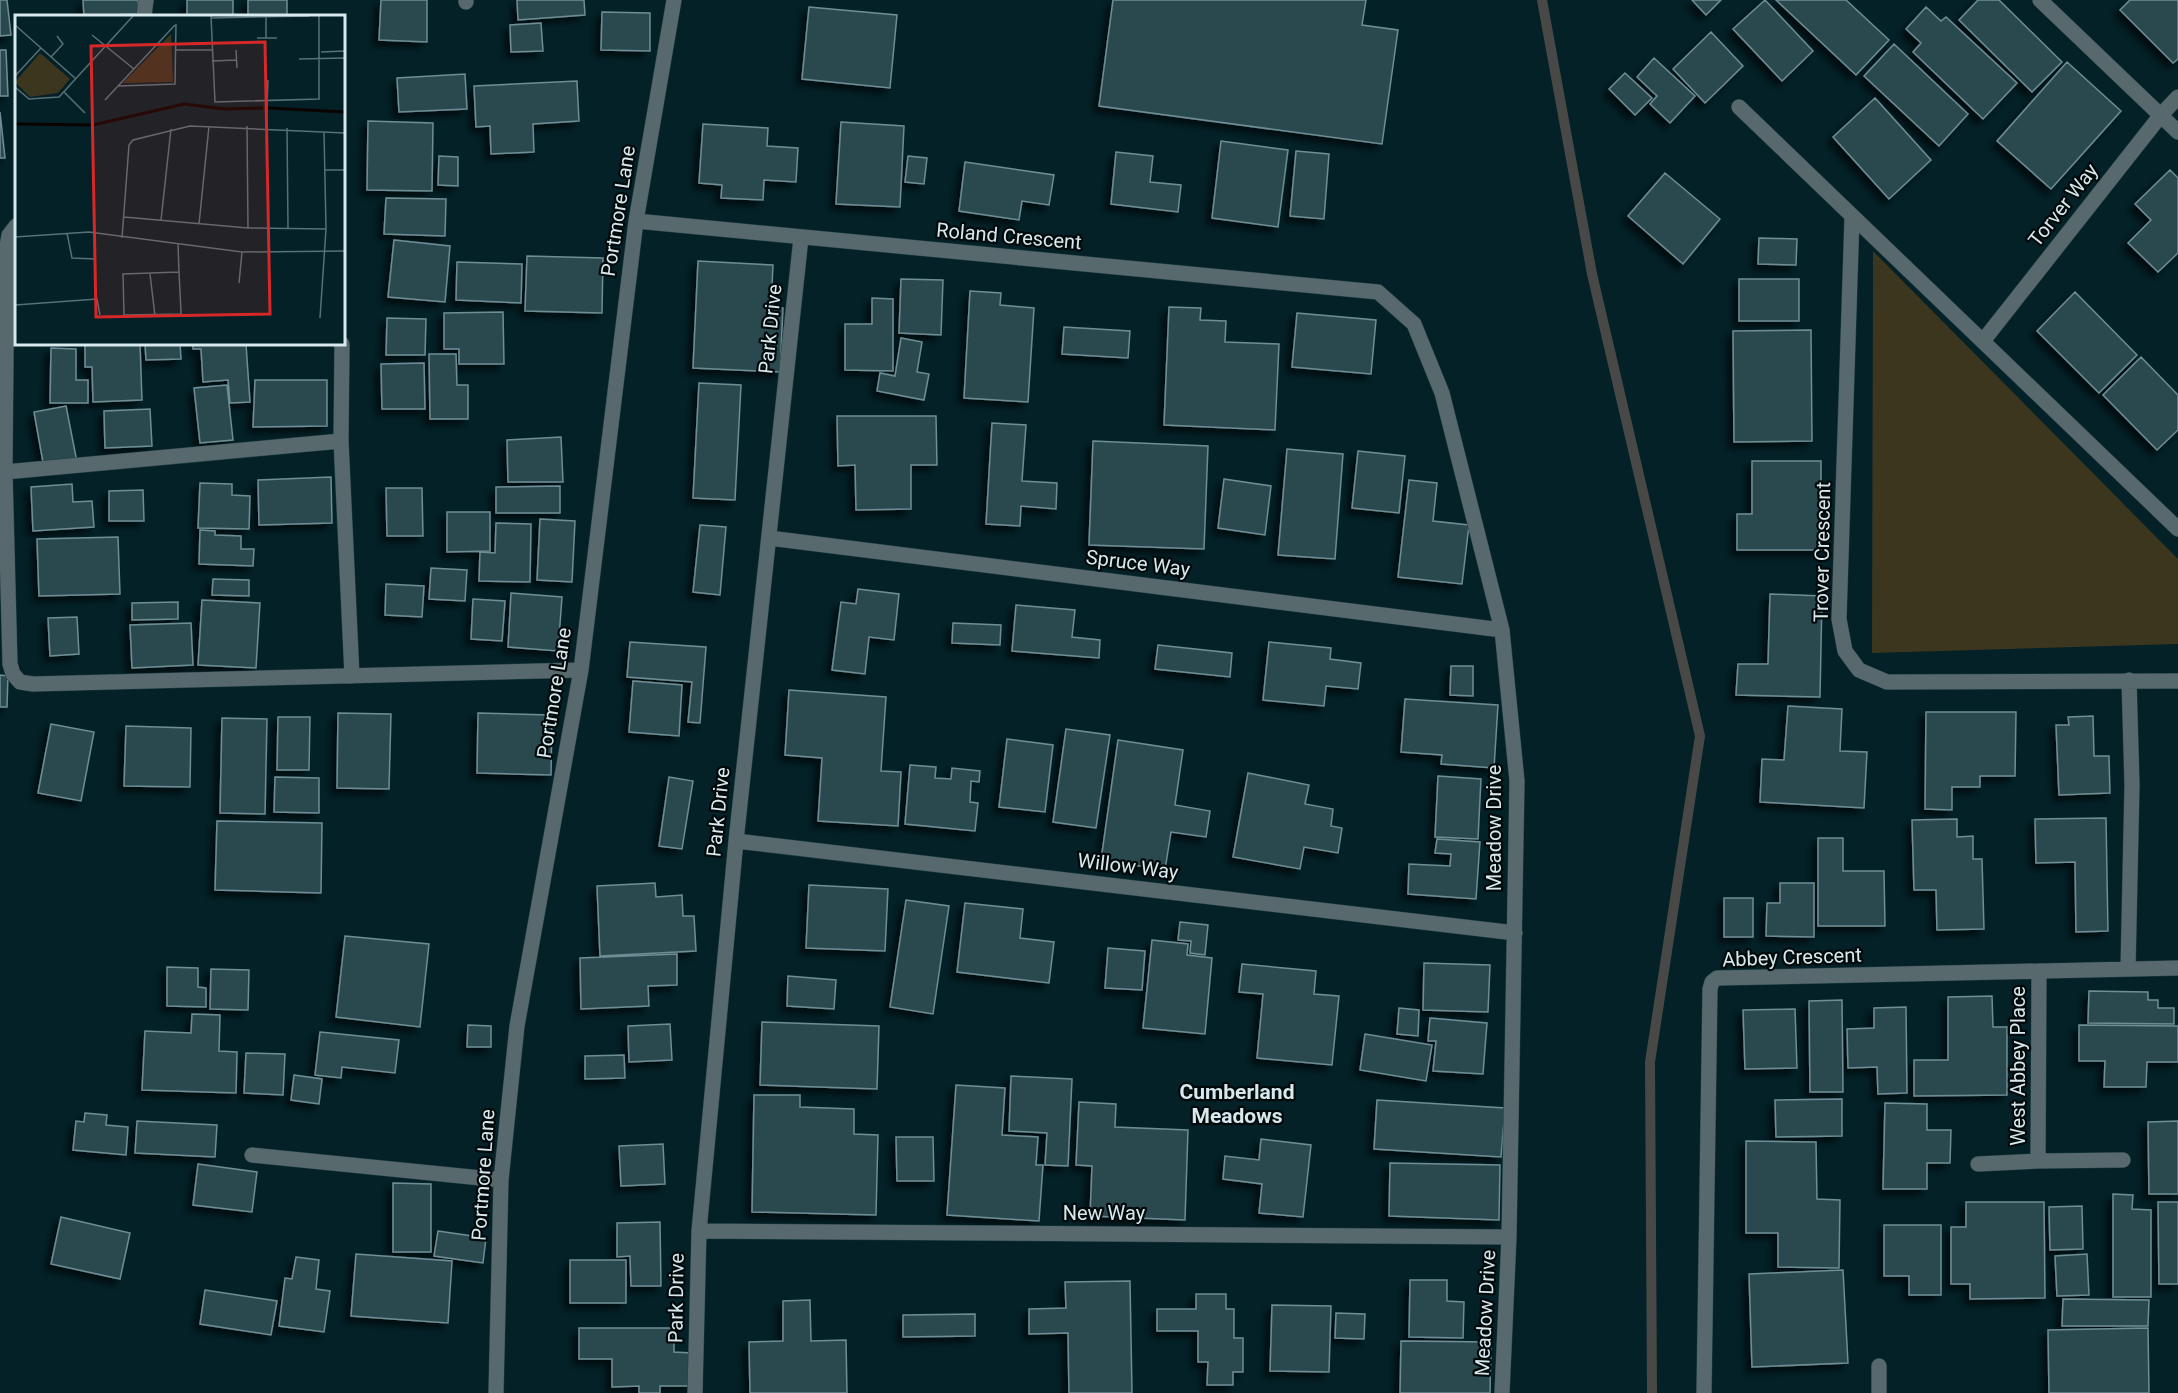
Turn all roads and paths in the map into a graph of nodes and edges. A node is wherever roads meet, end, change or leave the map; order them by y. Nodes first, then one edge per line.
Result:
1 (146, 0) edge
2 (674, 0) edge
3 (2040, 0) edge
4 (144, 15) edge
5 (2178, 97) edge
6 (1739, 107) dead end
7 (2161, 115) junction
8 (2178, 132) edge
9 (1852, 217) junction
10 (636, 221) junction
11 (15, 227) edge
12 (801, 238) junction
13 (1378, 292) joint
14 (1983, 340) junction
15 (342, 345) edge
16 (341, 441) junction
17 (5, 472) junction
18 (2178, 529) edge
19 (769, 538) junction
20 (1502, 630) junction
21 (581, 670) junction
22 (352, 676) junction
23 (2129, 680) junction
24 (2178, 681) edge
25 (736, 841) junction
26 (1515, 933) junction
27 (2178, 968) edge
28 (2128, 969) junction
29 (2039, 971) junction
30 (252, 1155) dead end
31 (2123, 1160) dead end
32 (2038, 1161) junction
33 (1978, 1164) dead end
34 (501, 1180) junction
35 (699, 1231) junction
36 (1509, 1237) junction
37 (1879, 1366) dead end
38 (496, 1393) edge
39 (695, 1393) edge
40 (1502, 1393) edge
41 (1704, 1393) edge
42 (1879, 1393) edge

1 - 4 street
2 - 10 street, Portmore Lane
3 - 7 street
5 - 7 street, Torver Way
6 - 9 street
7 - 8 street
7 - 14 street, Torver Way
9 - 14 street
9 - 23 street, Trover Crescent
10 - 12 street, Roland Crescent
10 - 21 street, Portmore Lane
11 - 17 street
12 - 13 street, Roland Crescent
12 - 19 street, Park Drive
13 - 20 street, Meadow Drive
14 - 18 street
15 - 16 street
16 - 17 street
16 - 22 street
17 - 22 street
19 - 20 street, Spruce Way
19 - 25 street, Park Drive
20 - 26 street, Meadow Drive
21 - 22 street
21 - 34 street, Portmore Lane
23 - 24 street, Trover Crescent
23 - 28 street
25 - 26 street, Willow Way
25 - 35 street, Park Drive
26 - 36 street, Meadow Drive
27 - 28 street, Abbey Crescent
28 - 29 street, Abbey Crescent
29 - 32 street, West Abbey Place
29 - 41 street, Abbey Crescent
30 - 34 street
31 - 32 street, West Abbey Place
32 - 33 street, West Abbey Place
34 - 38 street, Portmore Lane
35 - 36 street, New Way
35 - 39 street, Park Drive
36 - 40 street, Meadow Drive
37 - 42 street

